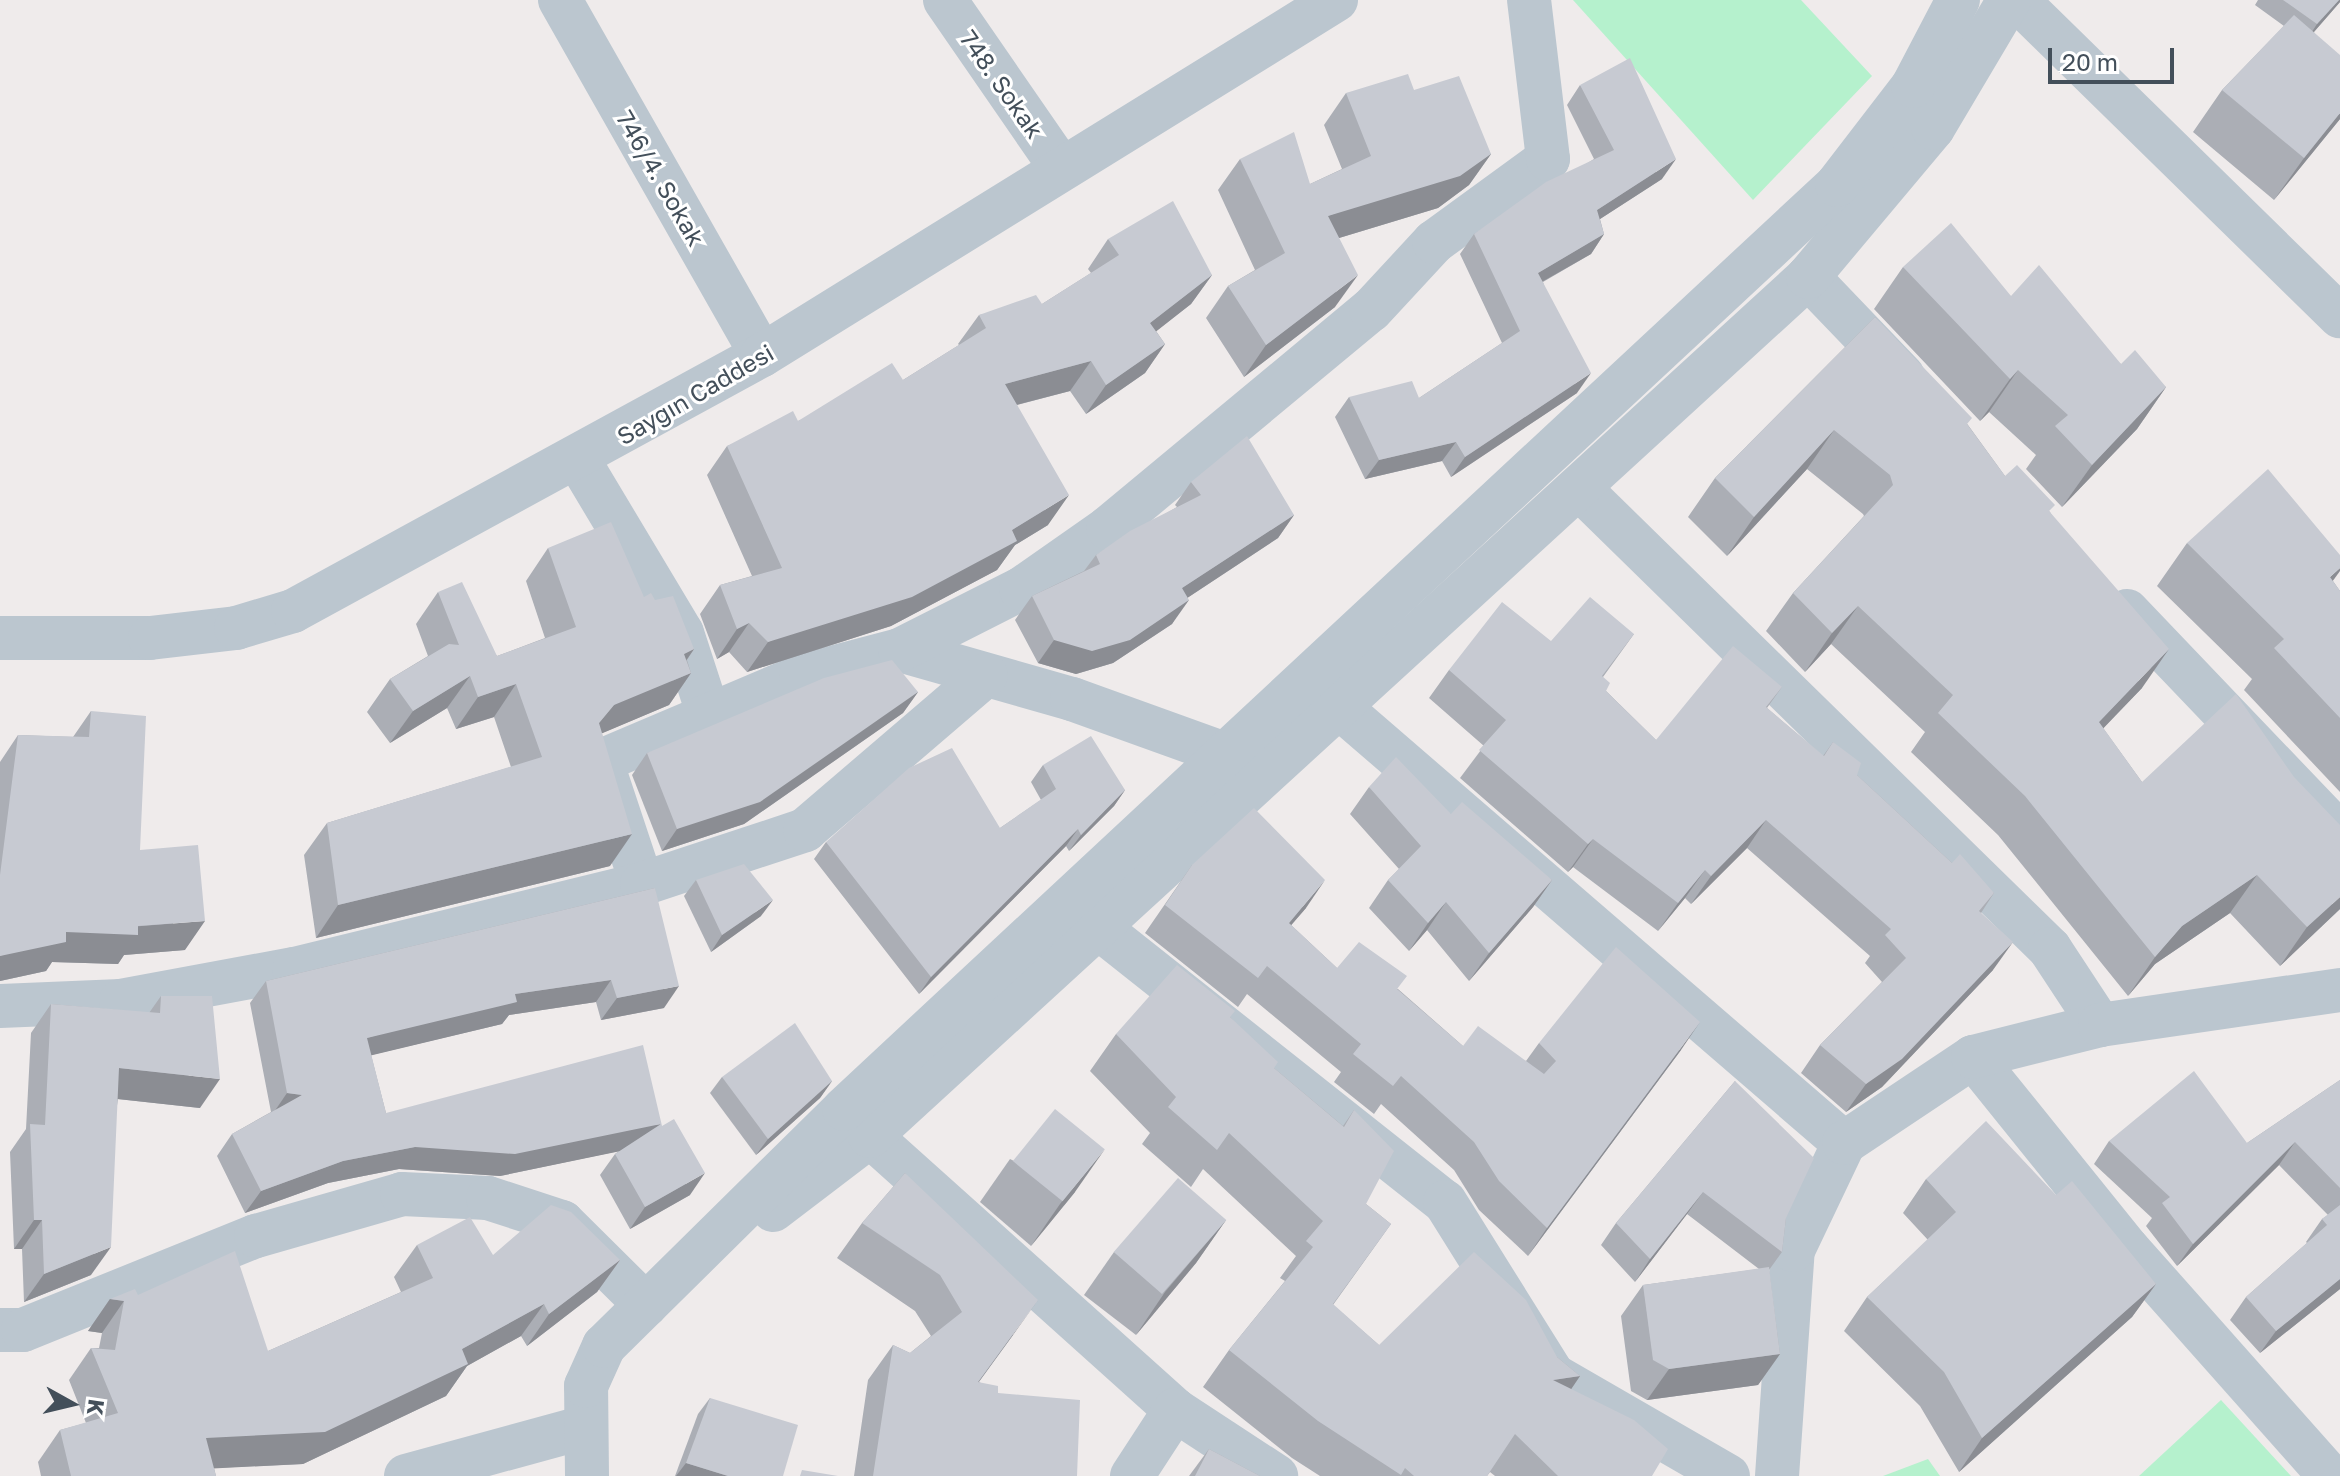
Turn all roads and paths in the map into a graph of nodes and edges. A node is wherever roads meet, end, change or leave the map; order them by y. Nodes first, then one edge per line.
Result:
1 (560, 0) edge
2 (945, 0) edge
3 (1336, 0) edge
4 (1529, 0) edge
5 (1958, 0) edge
6 (2009, 0) edge
7 (2017, 0) edge
8 (1060, 167) junction
9 (1808, 277) junction
10 (2340, 316) edge
11 (762, 355) junction
12 (1927, 402) edge
13 (579, 461) junction
14 (1581, 490) junction
15 (2101, 584) edge
16 (0, 638) edge
17 (900, 650) junction
18 (986, 675) junction
19 (1339, 707) junction
20 (709, 716) junction
21 (1230, 756) junction
22 (2340, 834) edge
23 (642, 884) junction
24 (1095, 925) junction
25 (2340, 990) edge
26 (0, 1006) edge
27 (2100, 1025) junction
28 (1973, 1057) junction
29 (870, 1136) junction
30 (1844, 1143) junction
31 (685, 1263) junction
32 (646, 1305) junction
33 (0, 1330) edge
34 (1175, 1410) junction
35 (581, 1428) junction
36 (406, 1476) edge
37 (587, 1476) edge
38 (1132, 1476) edge
39 (1276, 1476) edge
40 (1728, 1476) edge
41 (1777, 1476) edge
42 (2330, 1476) edge

1 - 11 street, 746/4. Sokak
2 - 8 street, 748. Sokak
3 - 8 street, Saygın Caddesi
4 - 17 street
5 - 21 street
6 - 9 street
7 - 10 street
8 - 11 street, Saygın Caddesi
9 - 12 street
9 - 14 street
11 - 13 street, Saygın Caddesi
13 - 16 street, Saygın Caddesi
13 - 20 street
14 - 19 street
14 - 27 street
15 - 22 street
17 - 18 street
17 - 20 street
18 - 21 street
18 - 23 street
19 - 24 street
19 - 30 street
20 - 23 street
21 - 31 street
23 - 26 street
24 - 29 street
24 - 40 street
25 - 27 street
27 - 28 street
28 - 30 street
28 - 42 street
29 - 31 street
29 - 34 street
30 - 41 street
31 - 32 street
32 - 33 street
32 - 35 street
34 - 38 street
34 - 39 street
35 - 36 street
35 - 37 street

